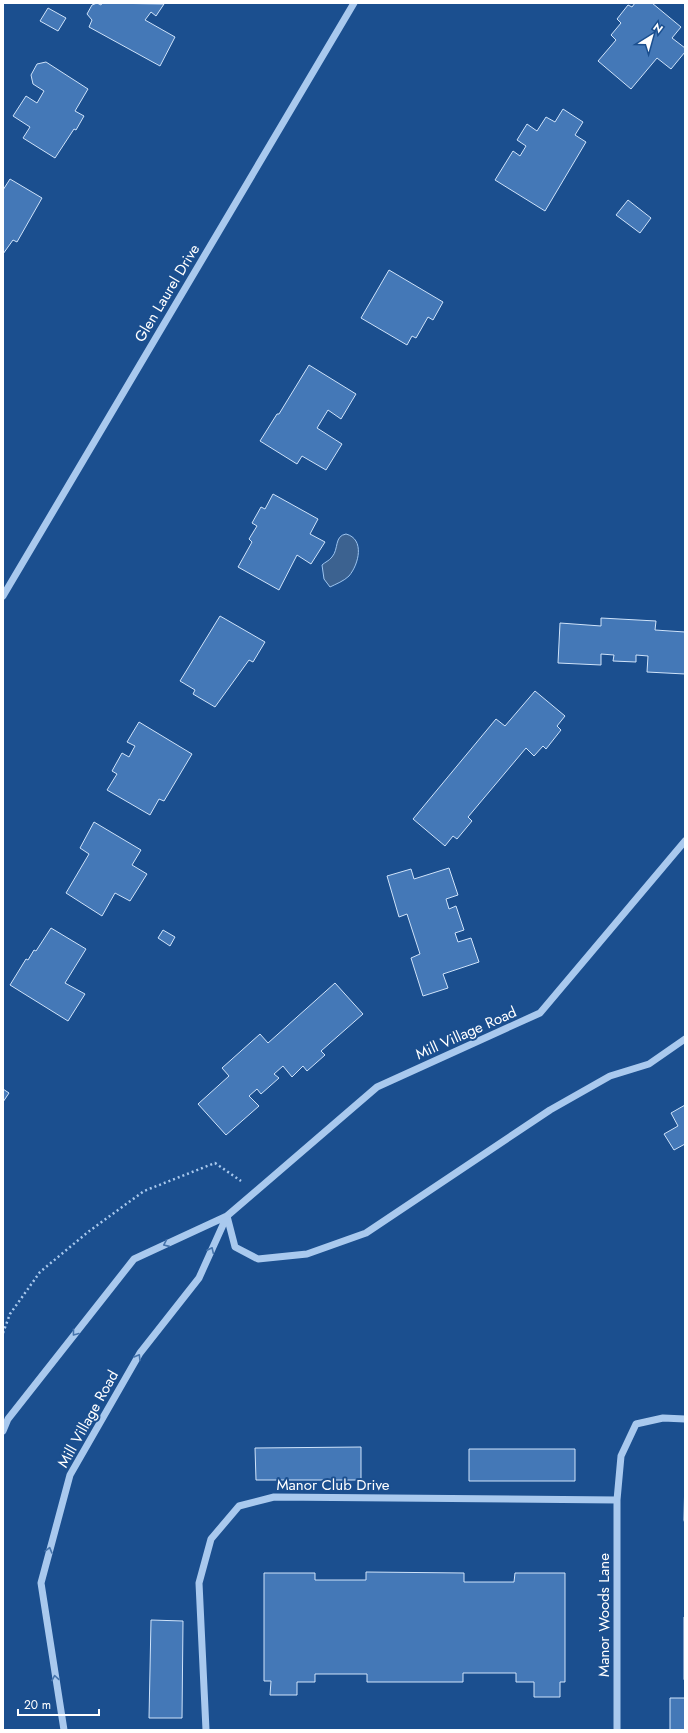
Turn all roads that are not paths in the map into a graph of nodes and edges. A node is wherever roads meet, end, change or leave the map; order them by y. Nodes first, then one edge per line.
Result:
1 (354, 3) edge
2 (3, 596) edge
3 (685, 842) edge
4 (685, 1039) edge
5 (227, 1216) junction
6 (685, 1419) edge
7 (3, 1431) edge
8 (617, 1500) junction
9 (64, 1730) edge
10 (206, 1730) edge
11 (617, 1730) edge

1 - 2 street, Glen Laurel Drive
3 - 5 street, Mill Village Road
4 - 5 street
5 -> 7 street, Mill Village Road
9 -> 5 street, Mill Village Road
6 - 8 street, Manor Woods Lane
8 - 10 street, Manor Club Drive
8 - 11 street, Manor Woods Lane

